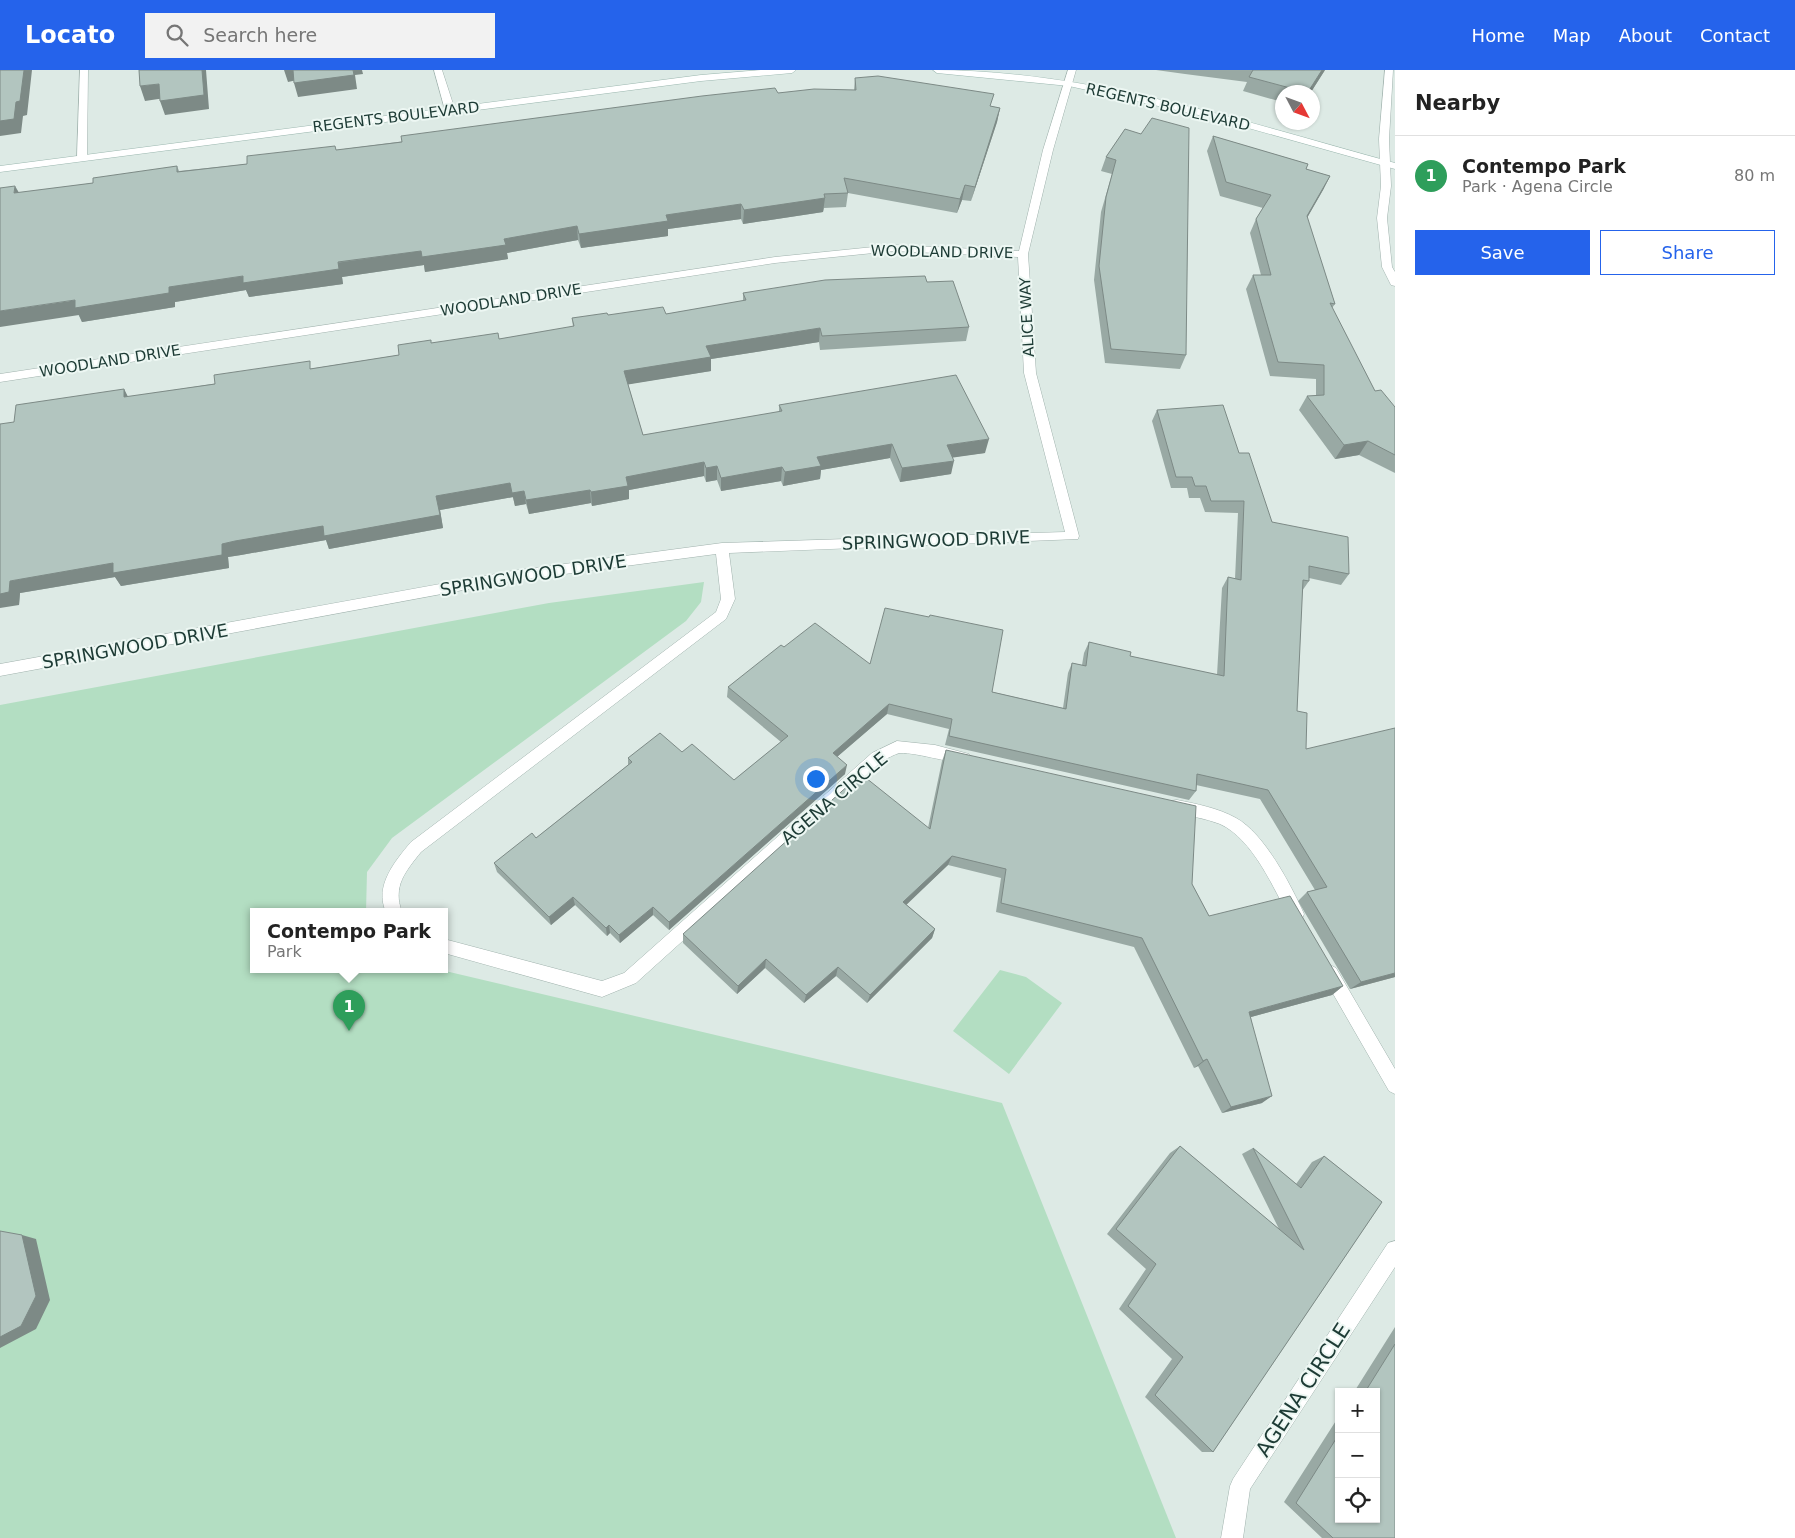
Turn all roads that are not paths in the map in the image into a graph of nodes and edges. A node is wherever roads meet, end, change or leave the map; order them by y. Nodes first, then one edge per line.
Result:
1 (84, 70) edge
2 (438, 70) edge
3 (792, 70) edge
4 (937, 70) edge
5 (1072, 70) edge
6 (1389, 70) edge
7 (1068, 83) junction
8 (450, 110) junction
9 (82, 158) junction
10 (1391, 166) edge
11 (0, 169) edge
12 (1023, 254) junction
13 (1395, 283) edge
14 (0, 378) edge
15 (1073, 536) joint
16 (722, 548) junction
17 (0, 670) edge
18 (983, 762) edge
19 (1164, 803) edge
20 (391, 908) edge
21 (1302, 924) edge
22 (448, 947) edge
23 (1322, 959) edge
24 (1395, 1086) edge
25 (1395, 1250) edge
26 (1232, 1538) edge

1 - 9 street
2 - 8 street
3 - 8 street, REGENTS BOULEVARD
4 - 7 street, REGENTS BOULEVARD
5 - 7 street, ALICE WAY
6 - 10 street
7 - 10 street, REGENTS BOULEVARD
7 - 12 street, ALICE WAY
8 - 9 street, REGENTS BOULEVARD
9 - 11 street, REGENTS BOULEVARD
10 - 13 street
12 - 14 street, WOODLAND DRIVE
12 - 15 street, ALICE WAY
15 - 16 street, SPRINGWOOD DRIVE
16 - 17 street, SPRINGWOOD DRIVE
16 - 20 street
18 - 22 street, AGENA CIRCLE
19 - 21 street
23 - 24 street
25 - 26 street, AGENA CIRCLE

